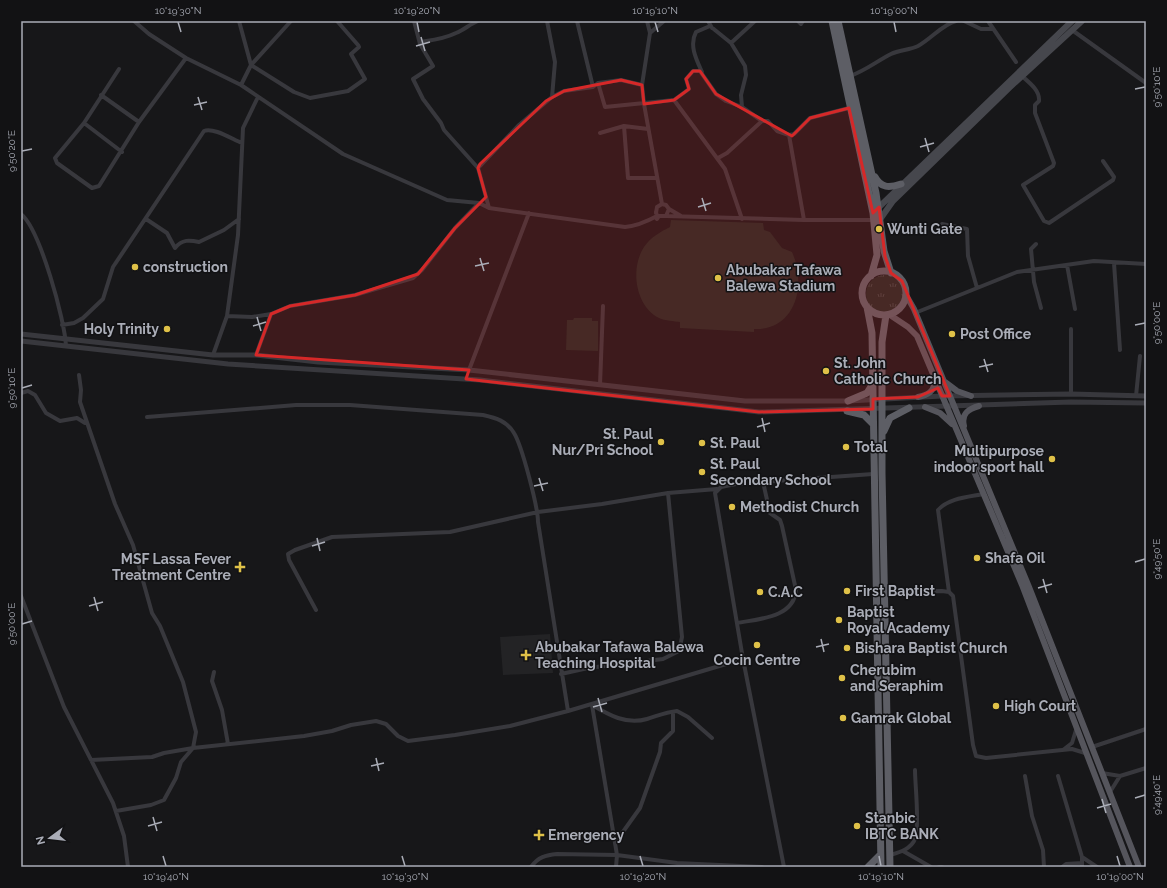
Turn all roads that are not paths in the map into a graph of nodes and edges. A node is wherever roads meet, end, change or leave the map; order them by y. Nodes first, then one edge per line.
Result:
1 (134, 21) edge
2 (239, 21) edge
3 (338, 21) edge
4 (414, 21) edge
5 (478, 21) edge
6 (548, 21) edge
7 (577, 21) edge
8 (647, 21) edge
9 (664, 21) edge
10 (708, 21) edge
11 (755, 21) edge
12 (798, 21) edge
13 (803, 21) edge
14 (832, 21) edge
15 (838, 21) edge
16 (956, 21) edge
17 (964, 21) edge
18 (988, 21) edge
19 (1072, 21) edge
20 (1082, 21) edge
21 (289, 22) edge
22 (992, 28) junction
23 (713, 30) junction
24 (1072, 30) junction
25 (650, 33) junction
26 (420, 42) junction
27 (731, 43) junction
28 (186, 58) junction
29 (1016, 62) dead end
30 (251, 65) junction
31 (118, 69) dead end
32 (850, 76) junction
33 (1023, 77) junction
34 (704, 78) junction
35 (598, 83) junction
36 (1146, 83) edge
37 (642, 84) junction
38 (241, 85) junction
39 (594, 87) junction
40 (101, 95) junction
41 (258, 97) junction
42 (552, 97) junction
43 (674, 100) junction
44 (644, 104) junction
45 (742, 107) junction
46 (849, 108) junction
47 (762, 121) junction
48 (139, 122) junction
49 (84, 123) junction
50 (624, 126) junction
51 (648, 129) junction
52 (600, 132) dead end
53 (789, 135) junction
54 (242, 143) junction
55 (122, 152) junction
56 (718, 158) junction
57 (1103, 161) dead end
58 (478, 168) junction
59 (870, 169) junction
60 (658, 178) junction
61 (901, 184) junction
62 (660, 192) junction
63 (480, 203) junction
64 (662, 204) junction
65 (879, 207) junction
66 (489, 208) junction
67 (656, 209) junction
68 (669, 209) junction
69 (529, 213) junction
70 (21, 214) edge
71 (659, 216) junction
72 (666, 216) junction
73 (682, 216) junction
74 (876, 217) junction
75 (146, 218) junction
76 (239, 219) junction
77 (742, 219) junction
78 (650, 220) junction
79 (804, 220) junction
80 (942, 224) dead end
81 (1036, 244) dead end
82 (1114, 263) junction
83 (1146, 264) edge
84 (1067, 265) junction
85 (1033, 270) junction
86 (891, 273) junction
87 (871, 276) junction
88 (977, 288) junction
89 (906, 295) junction
90 (603, 306) dead end
91 (867, 307) junction
92 (1041, 308) dead end
93 (1075, 310) dead end
94 (915, 313) junction
95 (270, 314) junction
96 (888, 315) junction
97 (227, 316) junction
98 (62, 325) junction
99 (1071, 329) dead end
100 (21, 334) edge
101 (66, 339) junction
102 (21, 341) edge
103 (66, 346) junction
104 (1120, 350) dead end
105 (213, 355) junction
106 (256, 355) junction
107 (1140, 356) dead end
108 (468, 370) junction
109 (79, 375) dead end
110 (934, 377) junction
111 (466, 379) junction
112 (943, 379) junction
113 (873, 381) junction
114 (600, 385) junction
115 (21, 392) edge
116 (1071, 394) junction
117 (942, 396) junction
118 (950, 396) junction
119 (971, 396) junction
120 (1136, 396) junction
121 (1146, 396) edge
122 (918, 397) junction
123 (873, 399) junction
124 (882, 399) junction
125 (848, 401) junction
126 (1071, 402) junction
127 (1146, 403) edge
128 (946, 406) junction
129 (954, 406) junction
130 (979, 406) junction
131 (925, 407) junction
132 (909, 408) junction
133 (873, 409) junction
134 (882, 409) junction
135 (847, 410) junction
136 (147, 417) dead end
137 (873, 424) junction
138 (88, 429) junction
139 (956, 430) junction
140 (965, 433) junction
141 (882, 439) junction
142 (873, 474) junction
143 (763, 482) junction
144 (717, 489) junction
145 (668, 493) junction
146 (983, 494) junction
147 (538, 512) junction
148 (877, 592) junction
149 (886, 592) junction
150 (949, 592) junction
151 (21, 596) edge
152 (316, 610) dead end
153 (736, 623) junction
154 (878, 647) junction
155 (887, 647) junction
156 (742, 659) junction
157 (214, 672) dead end
158 (561, 674) junction
159 (878, 691) junction
160 (887, 691) junction
161 (592, 705) junction
162 (568, 711) junction
163 (673, 712) junction
164 (1080, 714) junction
165 (1072, 717) junction
166 (1146, 729) edge
167 (1076, 730) junction
168 (712, 738) dead end
169 (228, 744) junction
170 (1092, 747) junction
171 (193, 748) junction
172 (1063, 750) junction
173 (1085, 753) junction
174 (91, 760) junction
175 (879, 768) junction
176 (889, 768) junction
177 (1146, 768) edge
178 (915, 770) dead end
179 (1102, 773) junction
180 (1025, 776) dead end
181 (1058, 776) dead end
182 (1120, 776) junction
183 (1110, 792) junction
184 (116, 811) junction
185 (615, 843) junction
186 (1130, 844) junction
187 (1122, 847) junction
188 (904, 851) junction
189 (617, 855) junction
190 (880, 855) junction
191 (890, 855) junction
192 (1082, 856) junction
193 (677, 865) edge
194 (1082, 865) edge
195 (733, 866) edge
196 (128, 867) edge
197 (531, 867) edge
198 (616, 867) edge
199 (762, 867) edge
200 (784, 867) edge
201 (868, 867) edge
202 (880, 867) edge
203 (890, 867) edge
204 (931, 867) edge
205 (939, 867) edge
206 (942, 867) edge
207 (1044, 867) edge
208 (1062, 867) edge
209 (1097, 867) edge
210 (1130, 867) edge
211 (1139, 867) edge

1 - 28 street
2 - 30 street
3 - 30 street
4 - 26 street
5 - 26 street
6 - 42 street
7 - 39 street
8 - 25 street
9 - 25 street
10 - 23 street
11 - 27 street
12 - 13 street
14 - 46 highway
15 - 32 highway
16 - 32 street
17 - 22 street
18 - 22 street
19 - 61 main road
20 - 24 main road
21 - 30 street
22 - 29 street
23 - 27 street
23 - 34 street
24 - 33 main road
24 - 36 street
25 - 37 street
26 - 58 street
27 - 45 street
28 - 38 street
28 - 48 street
30 - 38 street
31 - 40 street
32 - 59 highway
33 - 57 street
33 - 74 main road
34 - 43 street
34 - 45 street
35 - 37 street
35 - 39 street
35 - 44 street
37 - 44 street
38 - 41 street
39 - 42 street
40 - 48 street
40 - 49 street
41 - 54 street
41 - 63 street
42 - 58 street
43 - 44 street
43 - 56 street
44 - 51 street
45 - 47 street
46 - 53 street
46 - 74 highway
47 - 53 street
47 - 56 street
48 - 55 street
49 - 55 street
49 - 55 street
50 - 51 street
50 - 52 street
50 - 60 street
51 - 60 street
53 - 79 street
54 - 75 street
54 - 76 street
56 - 77 street
58 - 66 street
59 - 61 highway
59 - 65 highway
60 - 62 street
61 - 65 main road
62 - 64 street
62 - 67 street
63 - 66 street
63 - 95 street
64 - 67 street
64 - 68 street
65 - 74 highway
66 - 69 street
67 - 71 street
67 - 78 street
68 - 72 street
68 - 73 street
69 - 78 street
69 - 108 street
70 - 98 street
71 - 72 street
71 - 78 street
72 - 73 street
73 - 77 street
74 - 79 street
74 - 86 highway
74 - 87 highway
75 - 76 street
75 - 98 street
76 - 97 street
77 - 79 street
80 - 88 street
81 - 85 street
82 - 83 street
82 - 84 street
82 - 104 street
84 - 85 street
84 - 93 street
85 - 88 street
85 - 92 street
86 - 87 highway
86 - 89 highway
87 - 91 highway
88 - 94 street
89 - 94 main road
89 - 96 highway
90 - 114 street
91 - 96 highway
91 - 113 highway
94 - 112 main road
95 - 97 street
95 - 106 street
96 - 110 main road
96 - 124 highway
97 - 105 street
98 - 101 street
99 - 116 street
100 - 101 street
101 - 103 street
101 - 105 street
102 - 103 street
103 - 111 street
105 - 106 street
106 - 108 street
107 - 120 street
108 - 111 street
108 - 114 street
109 - 138 street
110 - 117 main road
110 - 122 main road
111 - 135 street
112 - 118 main road
112 - 119 main road
113 - 123 highway
113 - 125 highway
114 - 125 street
115 - 138 street
116 - 119 street
116 - 120 street
116 - 126 street
117 - 118 street
117 - 122 street
117 - 128 main road
118 - 119 street
118 - 129 main road
120 - 121 street
122 - 124 street
123 - 124 street
123 - 125 street
123 - 133 highway
124 - 134 highway
126 - 127 street
126 - 130 street
128 - 129 street
128 - 131 street
128 - 139 main road
129 - 130 street
129 - 140 main road
130 - 140 main road
131 - 132 street
131 - 139 main road
132 - 134 street
132 - 141 highway
133 - 134 street
133 - 135 street
133 - 137 highway
134 - 141 highway
135 - 137 highway
136 - 147 street
137 - 142 highway
138 - 171 street
139 - 146 main road
140 - 164 main road
141 - 149 highway
142 - 143 street
142 - 148 highway
143 - 144 street
143 - 153 street
144 - 145 street
144 - 153 street
145 - 147 street
145 - 158 street
146 - 150 street
146 - 165 main road
147 - 152 street
147 - 158 street
148 - 149 street
148 - 154 highway
149 - 150 street
149 - 155 highway
150 - 172 street
151 - 174 street
153 - 156 street
154 - 155 highway
154 - 159 highway
155 - 160 highway
156 - 161 street
156 - 200 street
157 - 169 street
158 - 162 street
159 - 160 highway
159 - 175 highway
160 - 176 highway
161 - 162 street
161 - 163 street
161 - 185 street
162 - 169 street
163 - 168 street
163 - 185 street
164 - 165 main road
164 - 170 main road
165 - 167 main road
166 - 170 street
167 - 172 street
167 - 173 main road
169 - 171 street
170 - 179 main road
171 - 174 street
171 - 184 street
172 - 173 street
173 - 187 main road
174 - 184 street
175 - 176 highway
175 - 190 highway
176 - 191 highway
177 - 182 street
178 - 188 street
179 - 182 street
179 - 183 main road
180 - 207 street
181 - 192 street
182 - 183 street
183 - 186 main road
184 - 196 street
185 - 189 street
186 - 187 main road
186 - 211 main road
187 - 210 main road
188 - 191 street
188 - 204 street
189 - 193 street
189 - 197 street
189 - 198 street
190 - 201 highway
190 - 202 highway
191 - 203 highway
192 - 194 street
192 - 209 street
193 - 195 street
194 - 208 street
195 - 199 street
205 - 206 street

